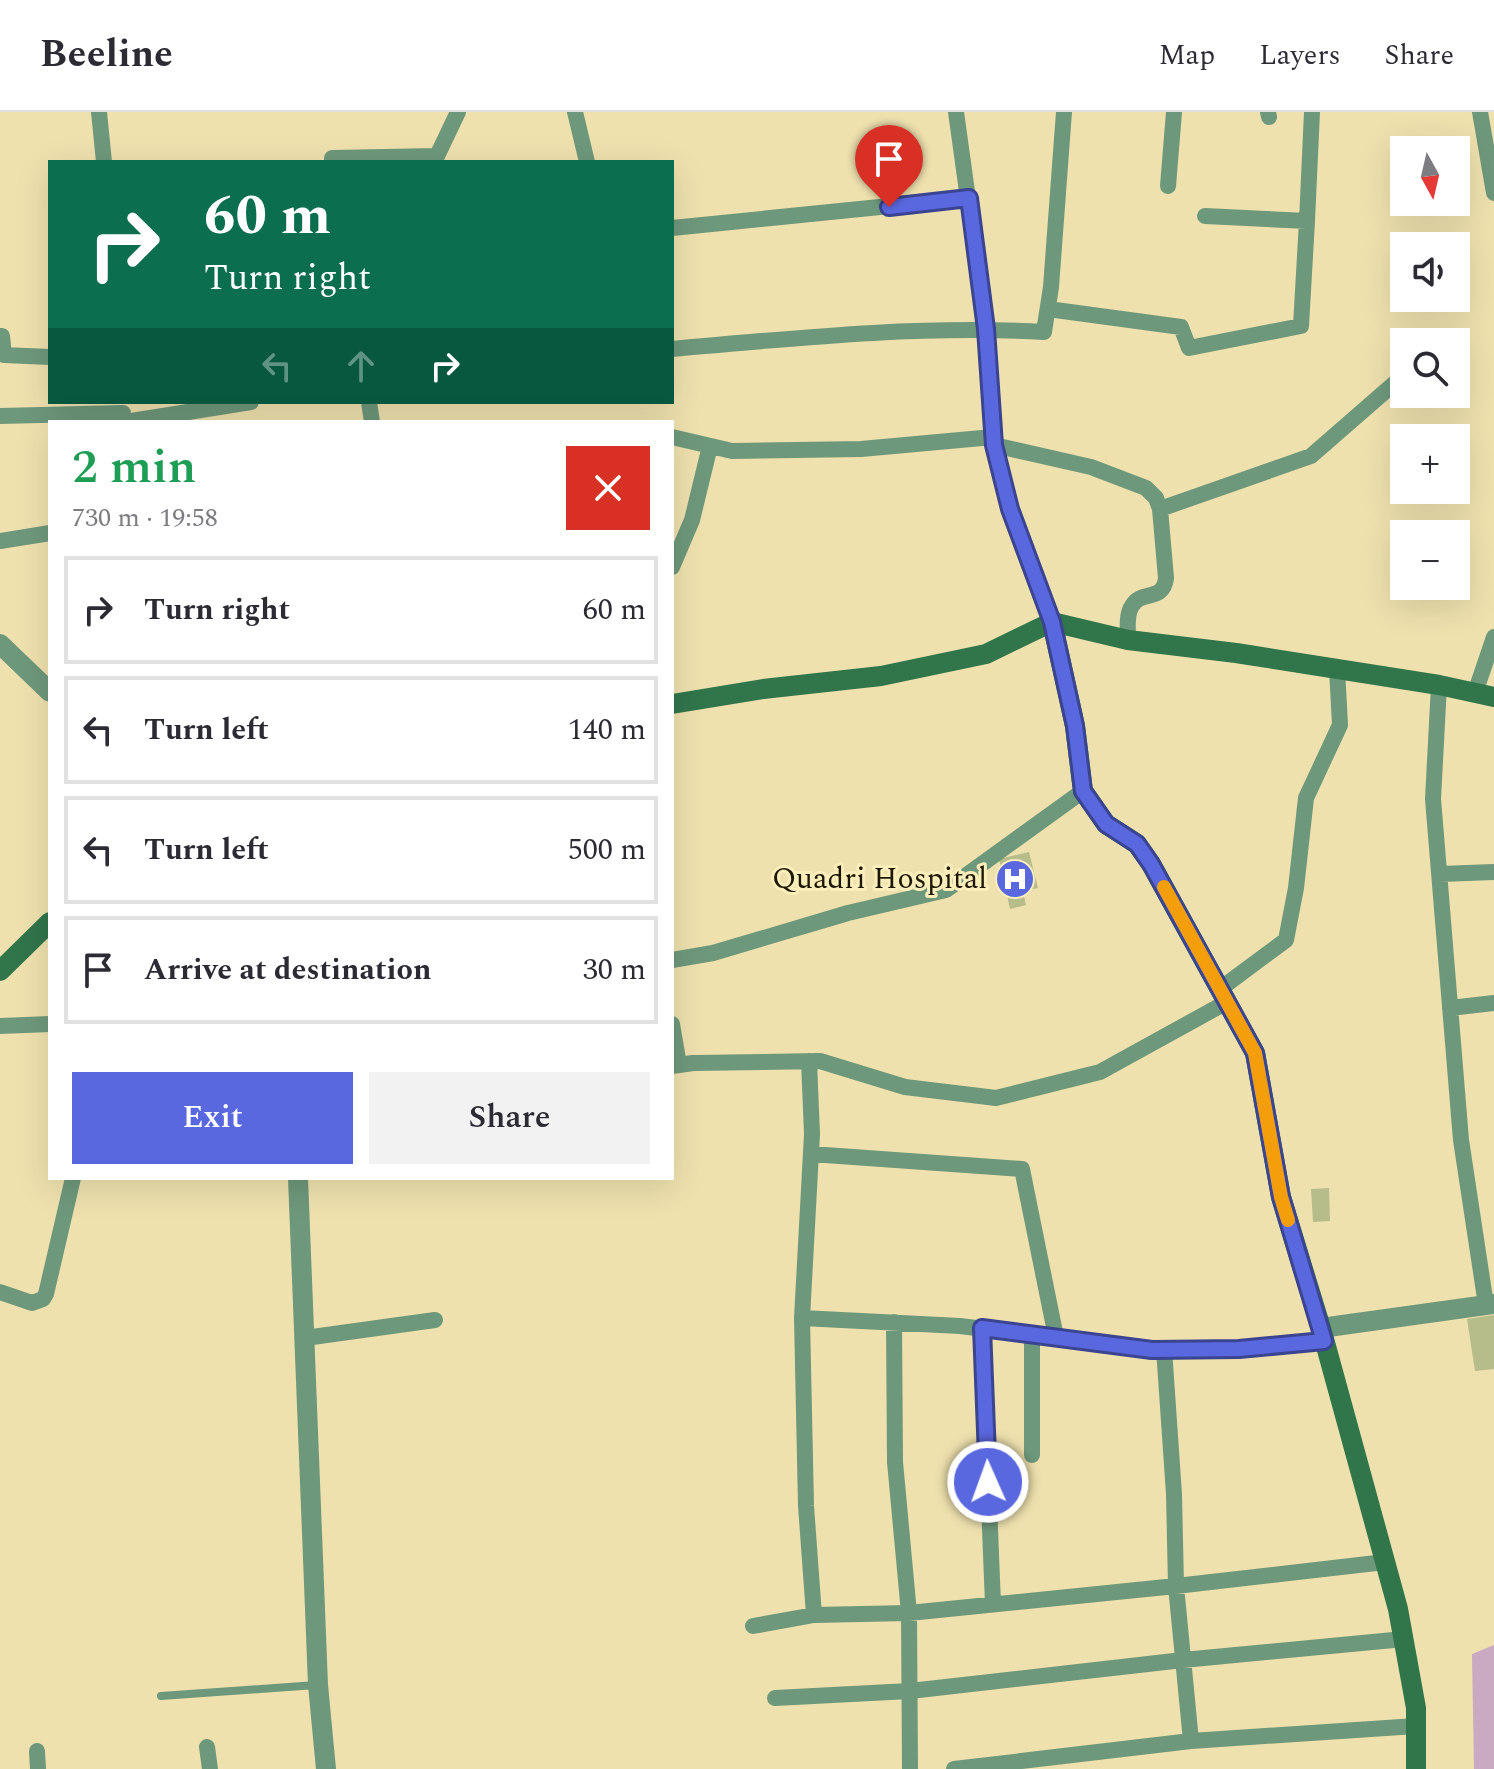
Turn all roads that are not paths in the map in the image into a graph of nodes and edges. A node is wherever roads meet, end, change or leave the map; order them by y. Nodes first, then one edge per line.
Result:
1 (99, 112) edge
2 (458, 112) edge
3 (575, 112) edge
4 (956, 112) edge
5 (1064, 112) edge
6 (1174, 112) edge
7 (1312, 112) edge
8 (1480, 112) edge
9 (104, 160) edge
10 (332, 160) edge
11 (587, 160) edge
12 (1168, 186) dead end
13 (1494, 193) edge
14 (969, 198) junction
15 (1205, 216) dead end
16 (1307, 221) junction
17 (674, 228) edge
18 (1048, 309) junction
19 (986, 329) junction
20 (0, 336) edge
21 (674, 349) edge
22 (48, 357) edge
23 (1390, 387) edge
24 (231, 404) edge
25 (123, 415) edge
26 (0, 416) edge
27 (674, 437) edge
28 (994, 441) junction
29 (710, 446) junction
30 (1160, 509) junction
31 (48, 533) edge
32 (0, 541) edge
33 (674, 562) edge
34 (1052, 622) junction
35 (1494, 637) edge
36 (1128, 640) junction
37 (0, 644) edge
38 (1337, 669) junction
39 (1439, 685) junction
40 (48, 690) edge
41 (1484, 695) edge
42 (674, 704) edge
43 (1083, 791) junction
44 (1494, 872) edge
45 (1440, 874) junction
46 (48, 924) edge
47 (674, 960) edge
48 (0, 971) edge
49 (1223, 996) junction
50 (1494, 1003) edge
51 (1450, 1008) junction
52 (48, 1024) edge
53 (0, 1026) edge
54 (809, 1061) junction
55 (675, 1066) edge
56 (811, 1154) junction
57 (73, 1180) edge
58 (298, 1180) edge
59 (0, 1292) edge
60 (1490, 1304) edge
61 (802, 1318) junction
62 (435, 1320) dead end
63 (894, 1322) junction
64 (982, 1328) junction
65 (1032, 1334) junction
66 (1323, 1334) junction
67 (1056, 1337) junction
68 (305, 1338) junction
69 (1164, 1349) junction
70 (1032, 1455) dead end
71 (1385, 1562) junction
72 (1176, 1586) junction
73 (993, 1604) junction
74 (909, 1613) junction
75 (814, 1615) junction
76 (753, 1626) dead end
77 (1404, 1639) junction
78 (1183, 1660) junction
79 (318, 1685) junction
80 (910, 1691) junction
81 (161, 1696) dead end
82 (775, 1698) dead end
83 (1416, 1726) junction
84 (1191, 1741) junction
85 (207, 1747) dead end
86 (37, 1751) dead end
87 (38, 1769) edge
88 (210, 1769) edge
89 (326, 1769) edge
90 (910, 1769) edge
91 (954, 1769) edge
92 (1416, 1769) edge

1 - 9 street
2 - 10 street
3 - 11 street
4 - 14 street
5 - 18 street
6 - 12 street
7 - 16 street
8 - 13 street
14 - 17 street
14 - 19 street
15 - 16 street
16 - 18 street
18 - 19 street
19 - 21 street
19 - 28 street
20 - 22 street
23 - 30 street
24 - 25 street
25 - 26 street
27 - 29 street
28 - 29 street
28 - 30 street
28 - 34 street
29 - 33 street
30 - 36 street
31 - 32 street
34 - 36 main road
34 - 42 main road
34 - 43 main road
35 - 41 street
36 - 38 main road
37 - 40 street
38 - 39 main road
38 - 49 street
39 - 41 main road
39 - 45 street
43 - 47 street
43 - 49 main road
44 - 45 street
45 - 51 street
46 - 48 main road
49 - 54 street
49 - 66 main road
50 - 51 street
51 - 60 street
52 - 53 street
54 - 55 street
54 - 56 street
56 - 61 street
56 - 67 street
57 - 59 street
58 - 68 street
60 - 66 street
61 - 63 street
61 - 75 street
62 - 68 street
63 - 64 street
63 - 74 street
64 - 65 street
64 - 73 street
65 - 67 street
65 - 70 street
66 - 69 street
66 - 71 main road
67 - 69 street
68 - 79 street
69 - 72 street
71 - 72 street
71 - 77 main road
72 - 73 street
72 - 78 street
73 - 74 street
74 - 75 street
74 - 80 street
75 - 76 street
77 - 78 street
77 - 83 main road
78 - 80 street
78 - 84 street
79 - 81 lane
79 - 89 street
80 - 82 street
80 - 90 street
83 - 84 street
83 - 92 main road
84 - 91 street
85 - 88 street
86 - 87 street

